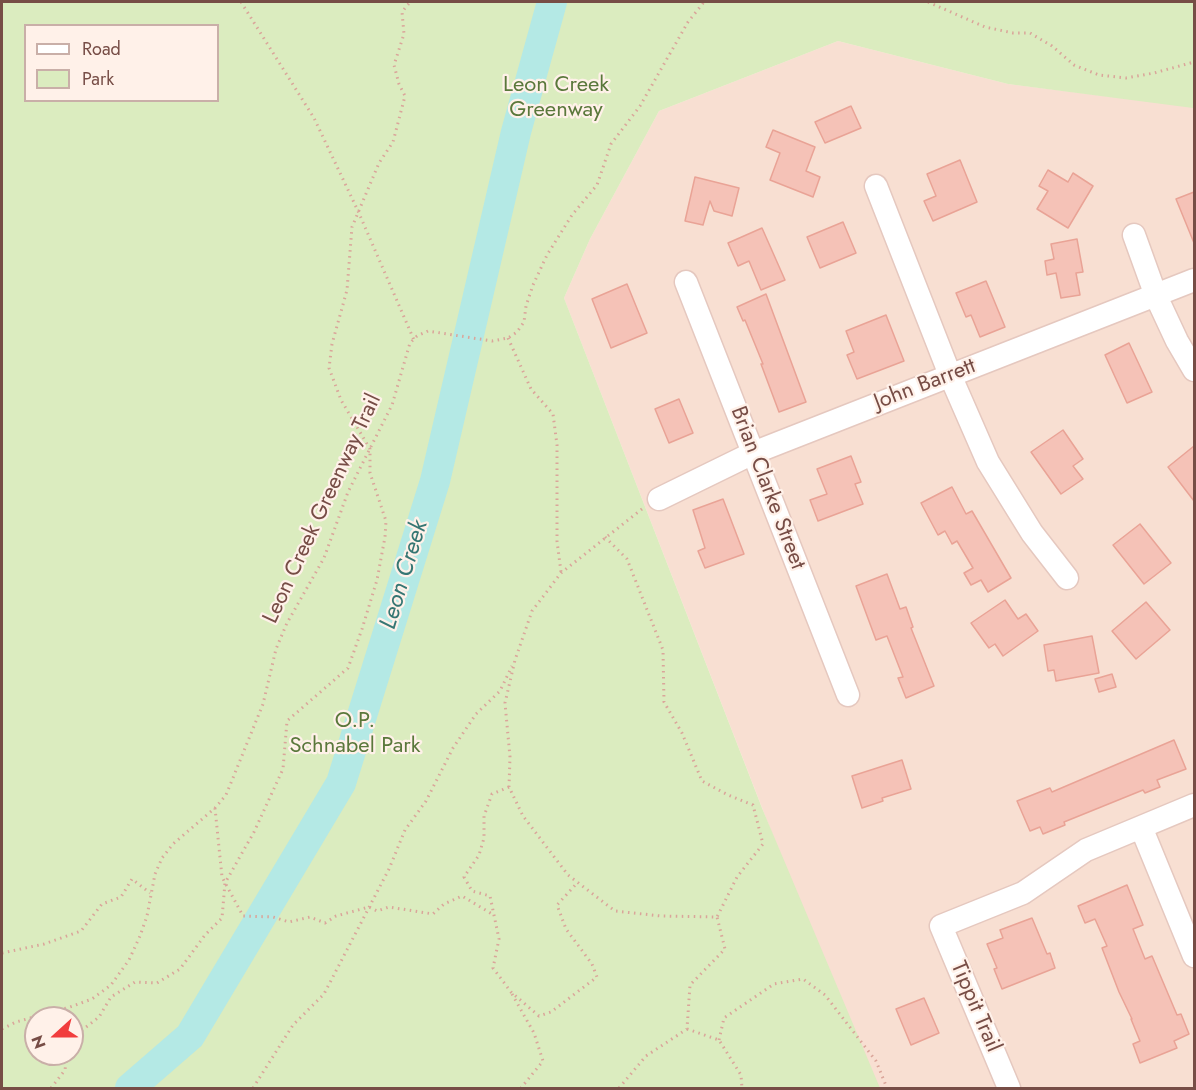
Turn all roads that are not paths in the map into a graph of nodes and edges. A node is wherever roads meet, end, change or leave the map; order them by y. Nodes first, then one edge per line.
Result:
1 (876, 186) dead end
2 (1134, 235) dead end
3 (1194, 280) edge
4 (686, 282) dead end
5 (1156, 296) junction
6 (1194, 370) edge
7 (950, 375) junction
8 (753, 453) junction
9 (659, 499) road end
10 (1067, 578) dead end
11 (848, 695) dead end
12 (1194, 806) edge
13 (1141, 827) junction
14 (1194, 956) edge
15 (1009, 1089) edge

1 - 7 street
2 - 5 street
3 - 5 street, John Barrett
4 - 8 street, Brian Clarke Street
5 - 6 street
5 - 7 street, John Barrett
7 - 8 street, John Barrett
7 - 10 street
8 - 9 street, John Barrett
8 - 11 street, Brian Clarke Street
12 - 13 street
13 - 14 street
13 - 15 street, Tippit Trail

